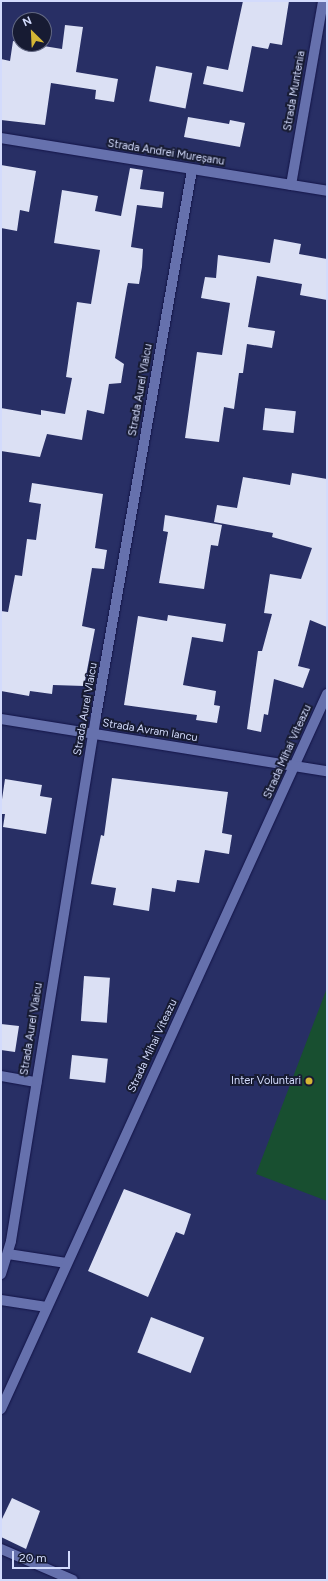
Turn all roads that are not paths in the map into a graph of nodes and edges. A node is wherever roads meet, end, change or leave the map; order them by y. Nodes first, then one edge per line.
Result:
1 (323, 1) edge
2 (1, 138) edge
3 (192, 170) junction
4 (291, 185) junction
5 (327, 191) edge
6 (327, 694) edge
7 (1, 719) edge
8 (93, 735) junction
9 (295, 766) junction
10 (327, 771) edge
11 (1, 1076) edge
12 (36, 1082) junction
13 (8, 1254) junction
14 (66, 1263) junction
15 (1, 1274) edge
16 (1, 1300) edge
17 (46, 1307) junction
18 (1, 1409) edge
19 (1, 1549) edge
20 (73, 1580) edge

1 - 4 street, Strada Muntenia
2 - 3 street, Strada Andrei Mureșanu
3 - 4 street, Strada Andrei Mureșanu
3 - 8 street, Strada Aurel Vlaicu
4 - 5 street, Strada Andrei Mureșanu
6 - 9 street, Strada Mihai Viteazu
7 - 8 street, Strada Avram Iancu
8 - 9 street, Strada Avram Iancu
8 - 12 street, Strada Aurel Vlaicu
9 - 10 street, Strada Avram Iancu
9 - 14 street, Strada Mihai Viteazu
11 - 12 street
12 - 13 street, Strada Aurel Vlaicu
13 - 14 street
13 - 15 street, Strada Aurel Vlaicu
14 - 17 street, Strada Mihai Viteazu
16 - 17 street
17 - 18 street, Strada Mihai Viteazu
19 - 20 street

